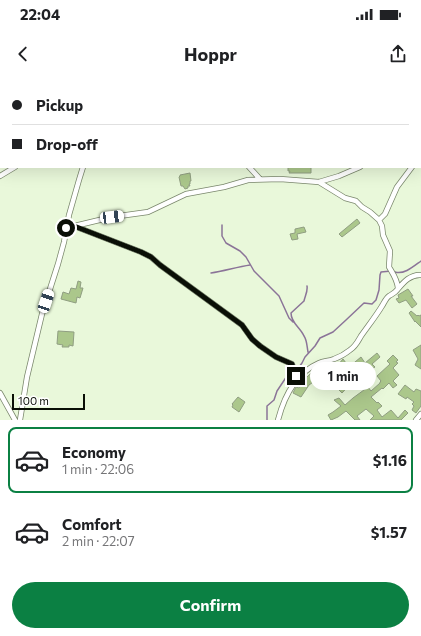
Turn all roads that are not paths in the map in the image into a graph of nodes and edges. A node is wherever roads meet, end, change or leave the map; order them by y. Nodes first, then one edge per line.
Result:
1 (13, 168) edge
2 (83, 168) edge
3 (250, 168) edge
4 (358, 168) edge
5 (411, 168) edge
6 (0, 176) edge
7 (260, 180) junction
8 (319, 182) junction
9 (379, 220) junction
10 (74, 226) junction
11 (66, 228) junction
12 (421, 275) edge
13 (398, 288) junction
14 (295, 381) junction
15 (0, 393) edge
16 (421, 414) edge
17 (15, 420) edge
18 (20, 420) edge
19 (278, 420) edge
20 (416, 420) edge

1 - 6 street
2 - 11 street
3 - 7 street
4 - 8 street
5 - 9 street
7 - 8 street
7 - 10 street
8 - 9 street
9 - 13 street
10 - 11 street
10 - 14 street
11 - 18 street
12 - 13 street
13 - 14 street
14 - 19 street
15 - 17 street
16 - 20 street

